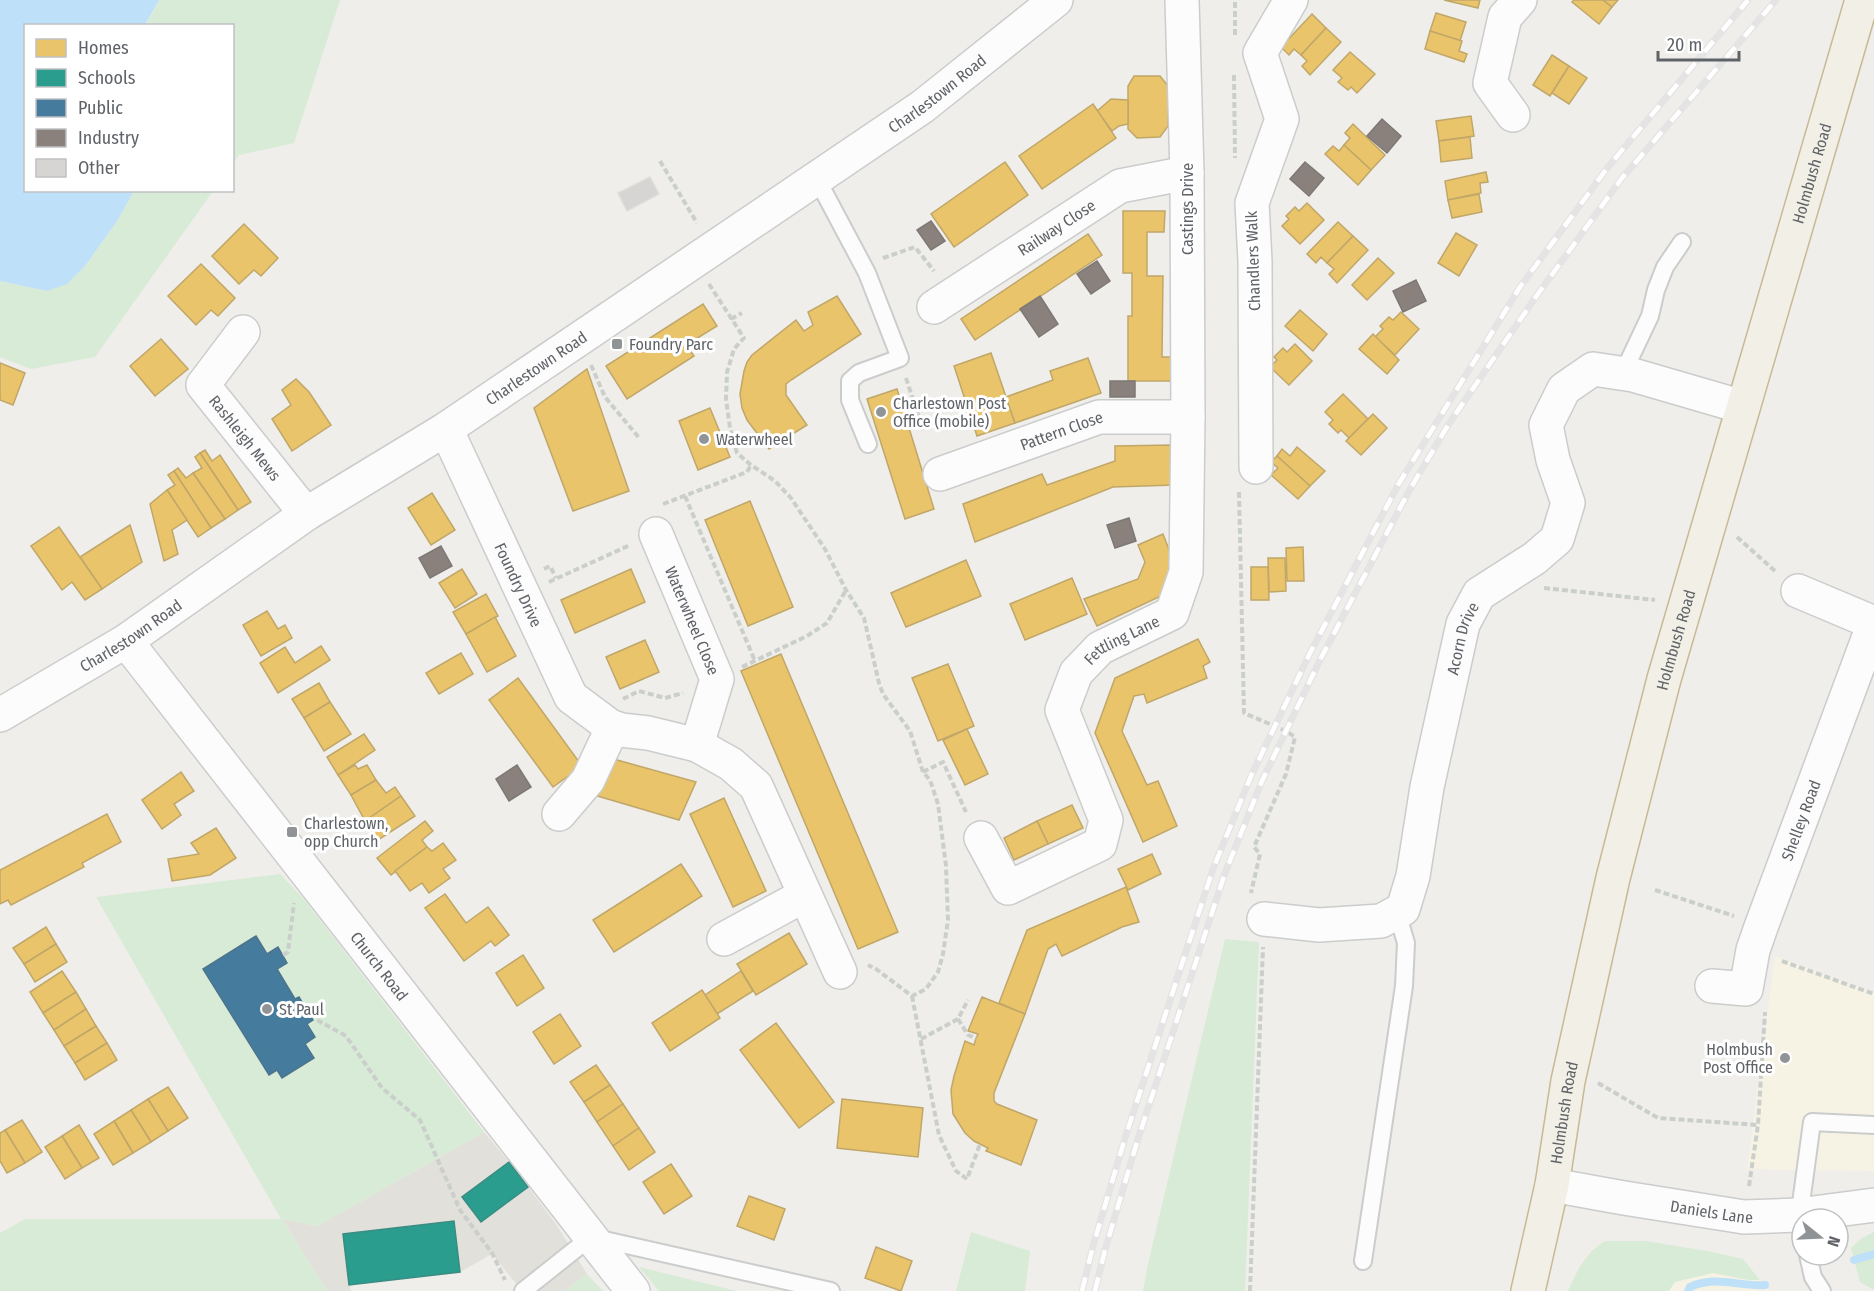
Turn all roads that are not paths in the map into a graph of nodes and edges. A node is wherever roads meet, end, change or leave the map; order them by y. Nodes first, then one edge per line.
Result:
1 (1056, 0) edge
2 (1182, 0) edge
3 (1291, 0) edge
4 (1520, 0) edge
5 (1862, 0) edge
6 (1513, 115) dead end
7 (1187, 174) junction
8 (817, 179) junction
9 (1682, 242) dead end
10 (943, 301) road end
11 (243, 332) dead end
12 (1623, 373) junction
13 (1743, 407) junction
14 (1188, 417) junction
15 (446, 429) junction
16 (868, 444) dead end
17 (1256, 467) dead end
18 (940, 474) dead end
19 (306, 514) junction
20 (659, 519) road end
21 (1798, 591) road end
22 (1874, 623) edge
23 (126, 641) junction
24 (613, 711) junction
25 (0, 715) edge
26 (697, 745) junction
27 (559, 814) dead end
28 (975, 828) road end
29 (805, 895) junction
30 (1397, 912) junction
31 (1264, 919) road end
32 (724, 939) dead end
33 (840, 972) road end
34 (1712, 986) dead end
35 (1874, 1125) edge
36 (1552, 1185) junction
37 (1874, 1205) edge
38 (1802, 1207) edge
39 (1850, 1211) edge
40 (1790, 1222) edge
41 (591, 1237) junction
42 (1363, 1261) dead end
43 (1811, 1267) edge
44 (523, 1291) edge
45 (633, 1291) edge
46 (831, 1291) edge
47 (1528, 1291) edge
48 (1822, 1291) edge

1 - 8 street, Charlestown Road
2 - 7 street, Castings Drive
3 - 17 street, Chandlers Walk
4 - 6 street
5 - 13 highway, Holmbush Road
7 - 10 street, Railway Close
7 - 14 street, Castings Drive
8 - 15 street, Charlestown Road
8 - 16 lane
9 - 12 lane
11 - 19 street, Rashleigh Mews
12 - 13 street, Acorn Drive
12 - 30 street, Acorn Drive
13 - 36 highway, Holmbush Road
14 - 18 street, Pattern Close
14 - 28 street, Fettling Lane
15 - 19 street, Charlestown Road
15 - 24 street, Foundry Drive
19 - 23 street, Charlestown Road
20 - 26 street, Waterwheel Close
21 - 22 street
22 - 34 street, Shelley Road
23 - 25 street, Charlestown Road
23 - 41 street, Church Road
24 - 26 street, Foundry Drive
24 - 27 street
26 - 29 street, Foundry Drive
29 - 32 street
29 - 33 street, Foundry Drive
30 - 31 street
30 - 42 lane
35 - 38 lane
36 - 40 street, Daniels Lane
36 - 47 highway, Holmbush Road
37 - 39 street, Daniels Lane
41 - 44 lane
41 - 45 street, Church Road
41 - 46 lane
43 - 48 lane

